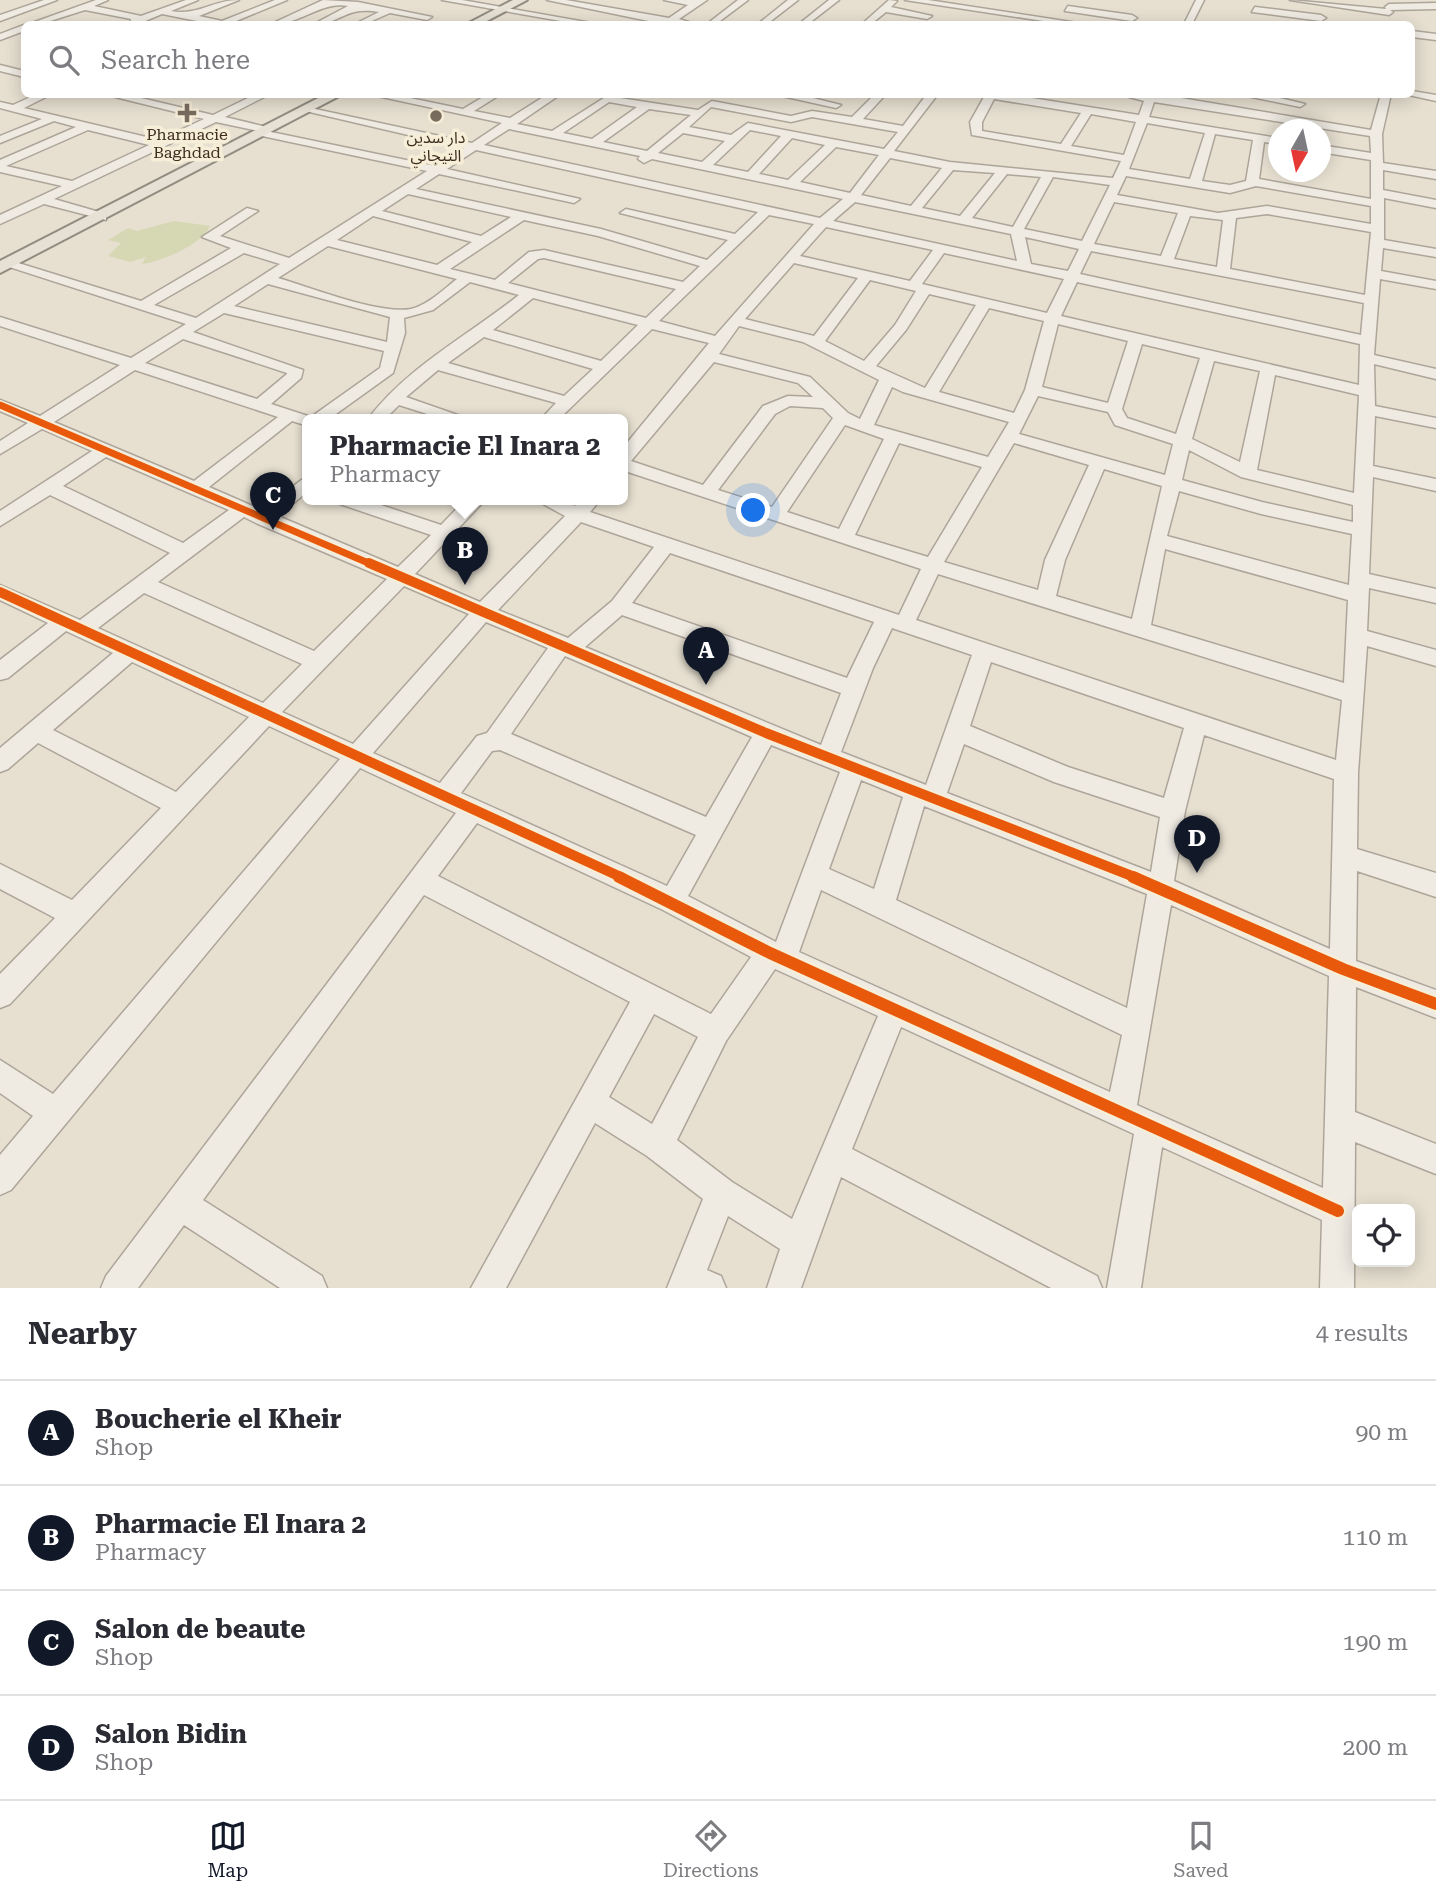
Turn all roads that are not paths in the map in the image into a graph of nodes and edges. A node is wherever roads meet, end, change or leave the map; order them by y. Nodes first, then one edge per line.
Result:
1 (53, 0) edge
2 (69, 0) edge
3 (104, 0) edge
4 (154, 0) edge
5 (194, 0) edge
6 (234, 0) edge
7 (283, 0) edge
8 (329, 0) edge
9 (446, 0) edge
10 (522, 0) edge
11 (551, 0) edge
12 (668, 0) edge
13 (744, 0) edge
14 (794, 0) edge
15 (835, 0) edge
16 (894, 0) edge
17 (909, 0) edge
18 (1017, 0) edge
19 (1074, 0) edge
20 (1200, 0) edge
21 (1294, 0) edge
22 (461, 1) edge
23 (700, 2) edge
24 (1324, 2) edge
25 (959, 3) edge
26 (358, 5) junction
27 (1256, 5) edge
28 (88, 6) junction
29 (177, 6) junction
30 (1389, 6) edge
31 (1436, 6) edge
32 (502, 9) junction
33 (884, 9) junction
34 (1068, 9) junction
35 (388, 11) junction
36 (161, 12) junction
37 (118, 14) junction
38 (1005, 14) junction
39 (543, 16) junction
40 (189, 17) junction
41 (427, 17) junction
42 (0, 18) edge
43 (239, 18) junction
44 (1132, 18) edge
45 (99, 20) dead end
46 (43, 21) edge
47 (131, 21) edge
48 (140, 21) edge
49 (208, 21) edge
50 (230, 21) edge
51 (258, 21) edge
52 (284, 21) edge
53 (324, 21) edge
54 (366, 21) edge
55 (418, 21) edge
56 (479, 21) edge
57 (535, 21) edge
58 (574, 21) edge
59 (658, 21) edge
60 (671, 21) edge
61 (715, 21) edge
62 (766, 21) edge
63 (807, 21) edge
64 (870, 21) edge
65 (998, 21) edge
66 (1046, 21) edge
67 (1059, 21) edge
68 (1190, 21) edge
69 (1316, 21) edge
70 (1320, 21) edge
71 (21, 29) edge
72 (1415, 34) edge
73 (1436, 37) edge
74 (0, 38) edge
75 (12, 43) dead end
76 (0, 68) edge
77 (21, 73) edge
78 (1415, 95) edge
79 (38, 98) edge
80 (125, 98) edge
81 (258, 98) edge
82 (329, 98) edge
83 (401, 98) edge
84 (440, 98) edge
85 (489, 98) edge
86 (550, 98) edge
87 (620, 98) edge
88 (629, 98) edge
89 (716, 98) edge
90 (720, 98) edge
91 (799, 98) edge
92 (831, 98) edge
93 (877, 98) edge
94 (930, 98) edge
95 (990, 98) edge
96 (1004, 98) edge
97 (1151, 98) edge
98 (1156, 98) edge
99 (1220, 98) edge
100 (1384, 98) edge
101 (1436, 98) edge
102 (1301, 99) edge
103 (825, 103) junction
104 (648, 104) junction
105 (428, 105) junction
106 (0, 106) edge
107 (13, 109) junction
108 (1216, 109) junction
109 (306, 110) junction
110 (865, 110) junction
111 (465, 112) junction
112 (699, 113) junction
113 (0, 114) edge
114 (813, 114) junction
115 (1084, 116) junction
116 (53, 118) junction
117 (214, 119) junction
118 (1279, 119) edge
119 (1298, 119) edge
120 (855, 121) junction
121 (510, 124) junction
122 (1140, 124) junction
123 (88, 126) junction
124 (1331, 127) edge
125 (681, 129) junction
126 (903, 129) junction
127 (394, 130) junction
128 (1211, 130) junction
129 (265, 132) junction
130 (790, 133) junction
131 (1376, 134) junction
132 (553, 135) junction
133 (1259, 138) junction
134 (733, 139) junction
135 (1268, 139) edge
136 (0, 140) edge
137 (834, 142) junction
138 (594, 143) junction
139 (160, 144) junction
140 (475, 146) junction
141 (1064, 148) junction
142 (1331, 151) edge
143 (353, 152) junction
144 (885, 153) junction
145 (986, 154) junction
146 (651, 155) junction
147 (1376, 162) junction
148 (0, 166) edge
149 (705, 166) junction
150 (950, 166) junction
151 (437, 170) junction
152 (1003, 171) junction
153 (1049, 173) junction
154 (751, 175) junction
155 (1436, 175) edge
156 (1119, 177) junction
157 (1252, 182) junction
158 (1195, 183) junction
159 (791, 184) junction
160 (74, 185) junction
161 (595, 185) junction
162 (1230, 189) junction
163 (406, 190) junction
164 (853, 197) junction
165 (1379, 199) junction
166 (44, 200) junction
167 (640, 200) junction
168 (1436, 204) edge
169 (914, 210) junction
170 (1267, 210) junction
171 (252, 211) dead end
172 (767, 211) junction
173 (1185, 211) junction
174 (371, 212) junction
175 (521, 216) junction
176 (101, 217) junction
177 (1230, 218) junction
178 (0, 220) edge
179 (964, 220) junction
180 (541, 221) junction
181 (822, 223) junction
182 (1017, 231) junction
183 (1377, 236) junction
184 (736, 239) junction
185 (326, 241) junction
186 (484, 241) junction
187 (585, 246) junction
188 (1085, 246) junction
189 (941, 248) junction
190 (240, 249) junction
191 (1436, 253) edge
192 (791, 258) junction
193 (1166, 261) junction
194 (290, 263) junction
195 (708, 264) junction
196 (4, 266) edge
197 (1025, 266) junction
198 (439, 270) junction
199 (1223, 272) junction
200 (1372, 274) junction
201 (866, 276) junction
202 (1071, 276) junction
203 (467, 277) junction
204 (266, 279) junction
205 (497, 285) junction
206 (1436, 285) edge
207 (685, 287) junction
208 (918, 288) junction
209 (530, 293) junction
210 (1370, 300) junction
211 (984, 304) junction
212 (142, 306) junction
213 (222, 308) junction
214 (397, 314) junction
215 (1052, 319) junction
216 (0, 321) edge
217 (736, 321) junction
218 (198, 323) junction
219 (648, 323) junction
220 (482, 332) junction
221 (181, 333) junction
222 (1136, 338) junction
223 (816, 343) junction
224 (391, 348) junction
225 (714, 349) junction
226 (1367, 349) junction
227 (1209, 355) junction
228 (435, 364) junction
229 (132, 365) junction
230 (601, 366) junction
231 (865, 369) junction
232 (1268, 369) junction
233 (387, 370) junction
234 (1436, 373) edge
235 (415, 378) junction
236 (887, 379) junction
237 (1033, 390) junction
238 (929, 395) junction
239 (397, 399) junction
240 (1366, 400) junction
241 (565, 401) junction
242 (824, 403) junction
243 (0, 405) edge
244 (259, 406) junction
245 (1114, 409) junction
246 (325, 414) edge
247 (381, 414) edge
248 (445, 414) edge
249 (553, 414) edge
250 (290, 415) junction
251 (842, 417) junction
252 (302, 419) edge
253 (1019, 420) junction
254 (43, 422) junction
255 (1436, 423) edge
256 (864, 428) junction
257 (1007, 436) junction
258 (893, 438) junction
259 (1184, 443) junction
260 (0, 449) edge
261 (105, 450) junction
262 (628, 456) edge
263 (1098, 461) junction
264 (993, 464) junction
265 (628, 465) edge
266 (1364, 470) junction
267 (1248, 473) junction
268 (1174, 481) junction
269 (1436, 485) edge
270 (49, 487) junction
271 (302, 487) edge
272 (194, 490) junction
273 (707, 492) junction
274 (1362, 501) junction
275 (361, 505) edge
276 (471, 505) edge
277 (585, 507) edge
278 (241, 510) junction
279 (776, 515) junction
280 (263, 519) junction
281 (0, 520) edge
282 (1361, 530) junction
283 (445, 533) junction
284 (844, 538) junction
285 (1157, 540) junction
286 (666, 545) junction
287 (185, 552) junction
288 (932, 566) junction
289 (403, 577) junction
290 (143, 584) junction
291 (1358, 586) junction
292 (0, 592) edge
293 (1436, 596) edge
294 (1045, 601) junction
295 (619, 606) junction
296 (483, 612) junction
297 (895, 622) junction
298 (72, 626) junction
299 (1140, 630) junction
300 (1355, 635) junction
301 (566, 646) junction
302 (984, 651) junction
303 (129, 652) junction
304 (1436, 658) edge
305 (318, 662) junction
306 (0, 672) edge
307 (853, 689) junction
308 (1354, 695) junction
309 (264, 716) junction
310 (1196, 723) junction
311 (955, 730) junction
312 (37, 732) junction
313 (766, 733) junction
314 (495, 740) junction
315 (828, 756) junction
316 (356, 757) junction
317 (0, 762) edge
318 (854, 766) junction
319 (1346, 773) junction
320 (926, 794) junction
321 (444, 797) junction
322 (180, 806) junction
323 (472, 810) junction
324 (1173, 811) junction
325 (711, 830) junction
326 (1344, 856) junction
327 (814, 874) junction
328 (0, 876) edge
329 (421, 880) junction
330 (1436, 885) edge
331 (1159, 887) junction
332 (672, 901) junction
333 (881, 907) junction
334 (76, 915) junction
335 (776, 956) junction
336 (1343, 969) junction
337 (0, 994) edge
338 (648, 997) junction
339 (1436, 1004) edge
340 (895, 1008) junction
341 (1138, 1028) junction
342 (716, 1031) junction
343 (0, 1075) edge
344 (590, 1102) junction
345 (1121, 1112) junction
346 (56, 1114) junction
347 (1341, 1121) junction
348 (1150, 1128) junction
349 (658, 1145) junction
350 (835, 1157) junction
351 (1436, 1159) edge
352 (0, 1179) edge
353 (721, 1193) junction
354 (181, 1204) junction
355 (1338, 1211) junction
356 (799, 1242) junction
357 (694, 1285) edge
358 (118, 1288) edge
359 (310, 1288) edge
360 (488, 1288) edge
361 (784, 1288) edge
362 (1084, 1288) edge
363 (1124, 1288) edge
364 (1337, 1288) edge

1 - 42 street
2 - 28 street
3 - 28 street
4 - 29 street
5 - 29 street
6 - 40 street
7 - 43 street
8 - 26 street
8 - 52 street
9 - 22 street
10 - 32 main road
11 - 59 street
12 - 23 street
13 - 61 street
14 - 62 street
15 - 63 street
16 - 33 street
17 - 25 street
18 - 38 street
19 - 34 street
20 - 68 street
21 - 24 street
22 - 32 street
22 - 41 street
23 - 60 street
24 - 30 street
24 - 70 street
25 - 33 street
25 - 38 street
26 - 35 street
26 - 53 street
27 - 69 street
28 - 37 street
28 - 46 street
29 - 36 street
30 - 31 street
32 - 39 street
32 - 56 main road
33 - 64 street
34 - 44 street
34 - 67 street
35 - 41 street
35 - 54 street
36 - 40 street
36 - 48 street
37 - 45 street
37 - 47 street
38 - 65 street
38 - 66 street
39 - 57 street
39 - 58 street
40 - 49 street
41 - 55 street
43 - 50 street
43 - 51 street
71 - 74 street
72 - 73 street
74 - 75 street
76 - 77 street
78 - 101 street
79 - 107 street
80 - 117 street
81 - 117 street
82 - 109 main road
83 - 105 street
84 - 105 street
85 - 111 street
86 - 121 street
87 - 132 street
88 - 104 street
89 - 112 street
90 - 114 street
91 - 103 street
92 - 103 street
93 - 110 street
94 - 126 street
95 - 145 street
96 - 115 street
97 - 122 street
98 - 108 street
99 - 108 street
100 - 131 street
102 - 119 street
103 - 110 street
103 - 114 street
104 - 112 street
104 - 138 street
105 - 111 street
106 - 107 street
107 - 113 street
107 - 116 street
108 - 118 street
109 - 127 street
109 - 129 main road
110 - 120 street
111 - 121 street
112 - 125 street
114 - 120 street
115 - 122 street
115 - 141 street
116 - 123 street
116 - 136 street
117 - 129 street
117 - 139 street
120 - 126 street
121 - 132 street
121 - 140 street
122 - 128 street
122 - 156 street
123 - 139 street
123 - 148 street
124 - 131 street
125 - 134 street
125 - 146 street
126 - 144 street
127 - 140 street
127 - 143 street
128 - 133 street
128 - 158 street
129 - 143 street
129 - 176 main road
130 - 134 street
130 - 137 street
130 - 154 street
131 - 147 street
132 - 138 street
133 - 135 street
133 - 157 street
134 - 149 street
137 - 144 street
137 - 159 street
138 - 146 street
139 - 160 street
140 - 151 street
140 - 161 street
141 - 145 street
141 - 156 street
142 - 147 street
143 - 151 street
144 - 150 street
144 - 164 street
145 - 150 street
145 - 152 street
146 - 149 street
146 - 161 street
147 - 155 street
147 - 165 street
148 - 160 street
149 - 154 street
150 - 169 street
151 - 161 street
151 - 163 street
152 - 153 street
152 - 179 street
153 - 156 street
153 - 182 street
154 - 159 street
156 - 158 street
156 - 173 street
156 - 188 street
157 - 162 street
157 - 165 street
158 - 162 street
159 - 164 street
160 - 166 street
161 - 167 street
161 - 180 street
162 - 170 street
163 - 174 street
163 - 175 street
164 - 169 street
164 - 181 street
165 - 168 street
165 - 183 street
166 - 176 street
166 - 178 street
167 - 172 street
167 - 184 street
167 - 187 street
169 - 179 street
170 - 177 street
170 - 183 street
171 - 190 street
172 - 181 street
172 - 184 street
173 - 177 street
173 - 193 street
174 - 185 street
174 - 186 street
175 - 180 street
175 - 186 street
176 - 196 main road
177 - 199 street
179 - 182 street
180 - 187 street
181 - 189 street
181 - 192 street
182 - 188 street
182 - 197 street
183 - 191 street
183 - 200 street
184 - 195 street
185 - 194 street
185 - 198 street
186 - 198 street
187 - 195 street
187 - 205 street
187 - 207 street
188 - 193 street
188 - 202 street
189 - 197 street
189 - 208 street
190 - 194 street
190 - 212 street
192 - 201 street
192 - 217 street
193 - 199 street
194 - 204 street
195 - 207 street
196 - 212 street
197 - 202 street
198 - 203 street
199 - 210 street
200 - 206 street
200 - 210 street
201 - 208 street
201 - 223 street
202 - 215 street
202 - 226 street
203 - 205 street
203 - 214 street
204 - 213 street
204 - 214 street
205 - 209 street
207 - 219 street
208 - 211 street
208 - 231 street
209 - 219 street
209 - 220 street
210 - 226 street
211 - 215 street
211 - 238 street
212 - 218 street
213 - 218 street
213 - 224 street
214 - 224 street
215 - 222 street
215 - 237 street
216 - 229 street
217 - 223 street
217 - 225 street
218 - 221 street
219 - 225 street
219 - 230 street
220 - 228 street
220 - 230 street
221 - 229 street
221 - 244 street
222 - 227 street
222 - 245 street
223 - 231 street
224 - 233 street
225 - 242 street
225 - 262 street
226 - 234 street
226 - 240 street
227 - 232 street
227 - 259 street
228 - 235 street
228 - 241 street
229 - 244 street
229 - 254 street
230 - 241 street
231 - 236 street
232 - 240 street
232 - 267 street
233 - 235 street
233 - 246 street
235 - 239 street
236 - 238 street
236 - 256 street
237 - 245 street
237 - 253 street
238 - 253 street
239 - 247 street
239 - 248 street
240 - 255 street
240 - 266 street
241 - 249 street
242 - 251 street
242 - 273 street
243 - 254 street
244 - 250 street
245 - 259 street
250 - 252 street
250 - 272 street
251 - 256 street
251 - 279 street
253 - 257 street
254 - 260 street
254 - 261 street
256 - 258 street
257 - 263 street
257 - 264 street
258 - 264 street
258 - 284 street
259 - 267 street
259 - 268 street
261 - 270 street
261 - 272 street
263 - 268 street
263 - 294 street
264 - 288 street
265 - 273 street
266 - 269 street
266 - 274 street
267 - 274 street
268 - 282 street
268 - 285 street
270 - 281 street
270 - 287 street
271 - 280 street
272 - 278 street
273 - 279 street
274 - 282 street
275 - 283 street
276 - 283 street
277 - 286 street
277 - 296 street
278 - 280 street
278 - 287 street
279 - 284 street
280 - 289 street
282 - 291 street
283 - 289 street
284 - 288 street
285 - 291 street
285 - 299 street
286 - 295 street
286 - 297 street
287 - 290 street
288 - 294 street
288 - 297 street
289 - 296 street
289 - 305 street
290 - 298 street
290 - 305 street
291 - 293 street
291 - 300 street
292 - 298 street
294 - 299 street
295 - 301 street
295 - 307 street
296 - 301 street
296 - 316 street
297 - 302 street
297 - 307 street
298 - 303 street
298 - 306 street
299 - 308 street
300 - 304 street
300 - 308 street
301 - 313 street
301 - 314 street
302 - 310 street
302 - 311 street
303 - 309 street
303 - 312 street
305 - 309 street
307 - 315 street
308 - 319 street
309 - 316 street
309 - 322 street
310 - 319 street
310 - 324 street
311 - 320 street
311 - 324 street
312 - 317 street
312 - 322 street
313 - 315 street
313 - 325 street
314 - 321 street
314 - 325 street
315 - 318 street
316 - 321 street
316 - 346 street
318 - 320 street
318 - 327 street
319 - 326 street
320 - 331 street
320 - 333 street
321 - 323 street
322 - 334 street
323 - 329 street
323 - 332 street
324 - 331 street
325 - 332 street
326 - 330 street
326 - 336 street
327 - 333 street
327 - 335 street
328 - 334 street
329 - 338 street
329 - 354 street
331 - 336 street
331 - 341 street
332 - 335 street
333 - 341 street
334 - 337 street
335 - 340 street
335 - 342 street
336 - 339 street
336 - 347 street
338 - 342 street
338 - 344 street
340 - 345 street
340 - 350 street
341 - 345 street
342 - 349 street
343 - 346 street
344 - 349 street
344 - 360 street
345 - 348 street
346 - 352 street
347 - 351 street
347 - 355 street
348 - 355 street
348 - 363 street
349 - 353 street
350 - 356 street
350 - 362 street
353 - 356 street
353 - 357 street
354 - 358 street
354 - 359 street
355 - 364 street
356 - 361 street

